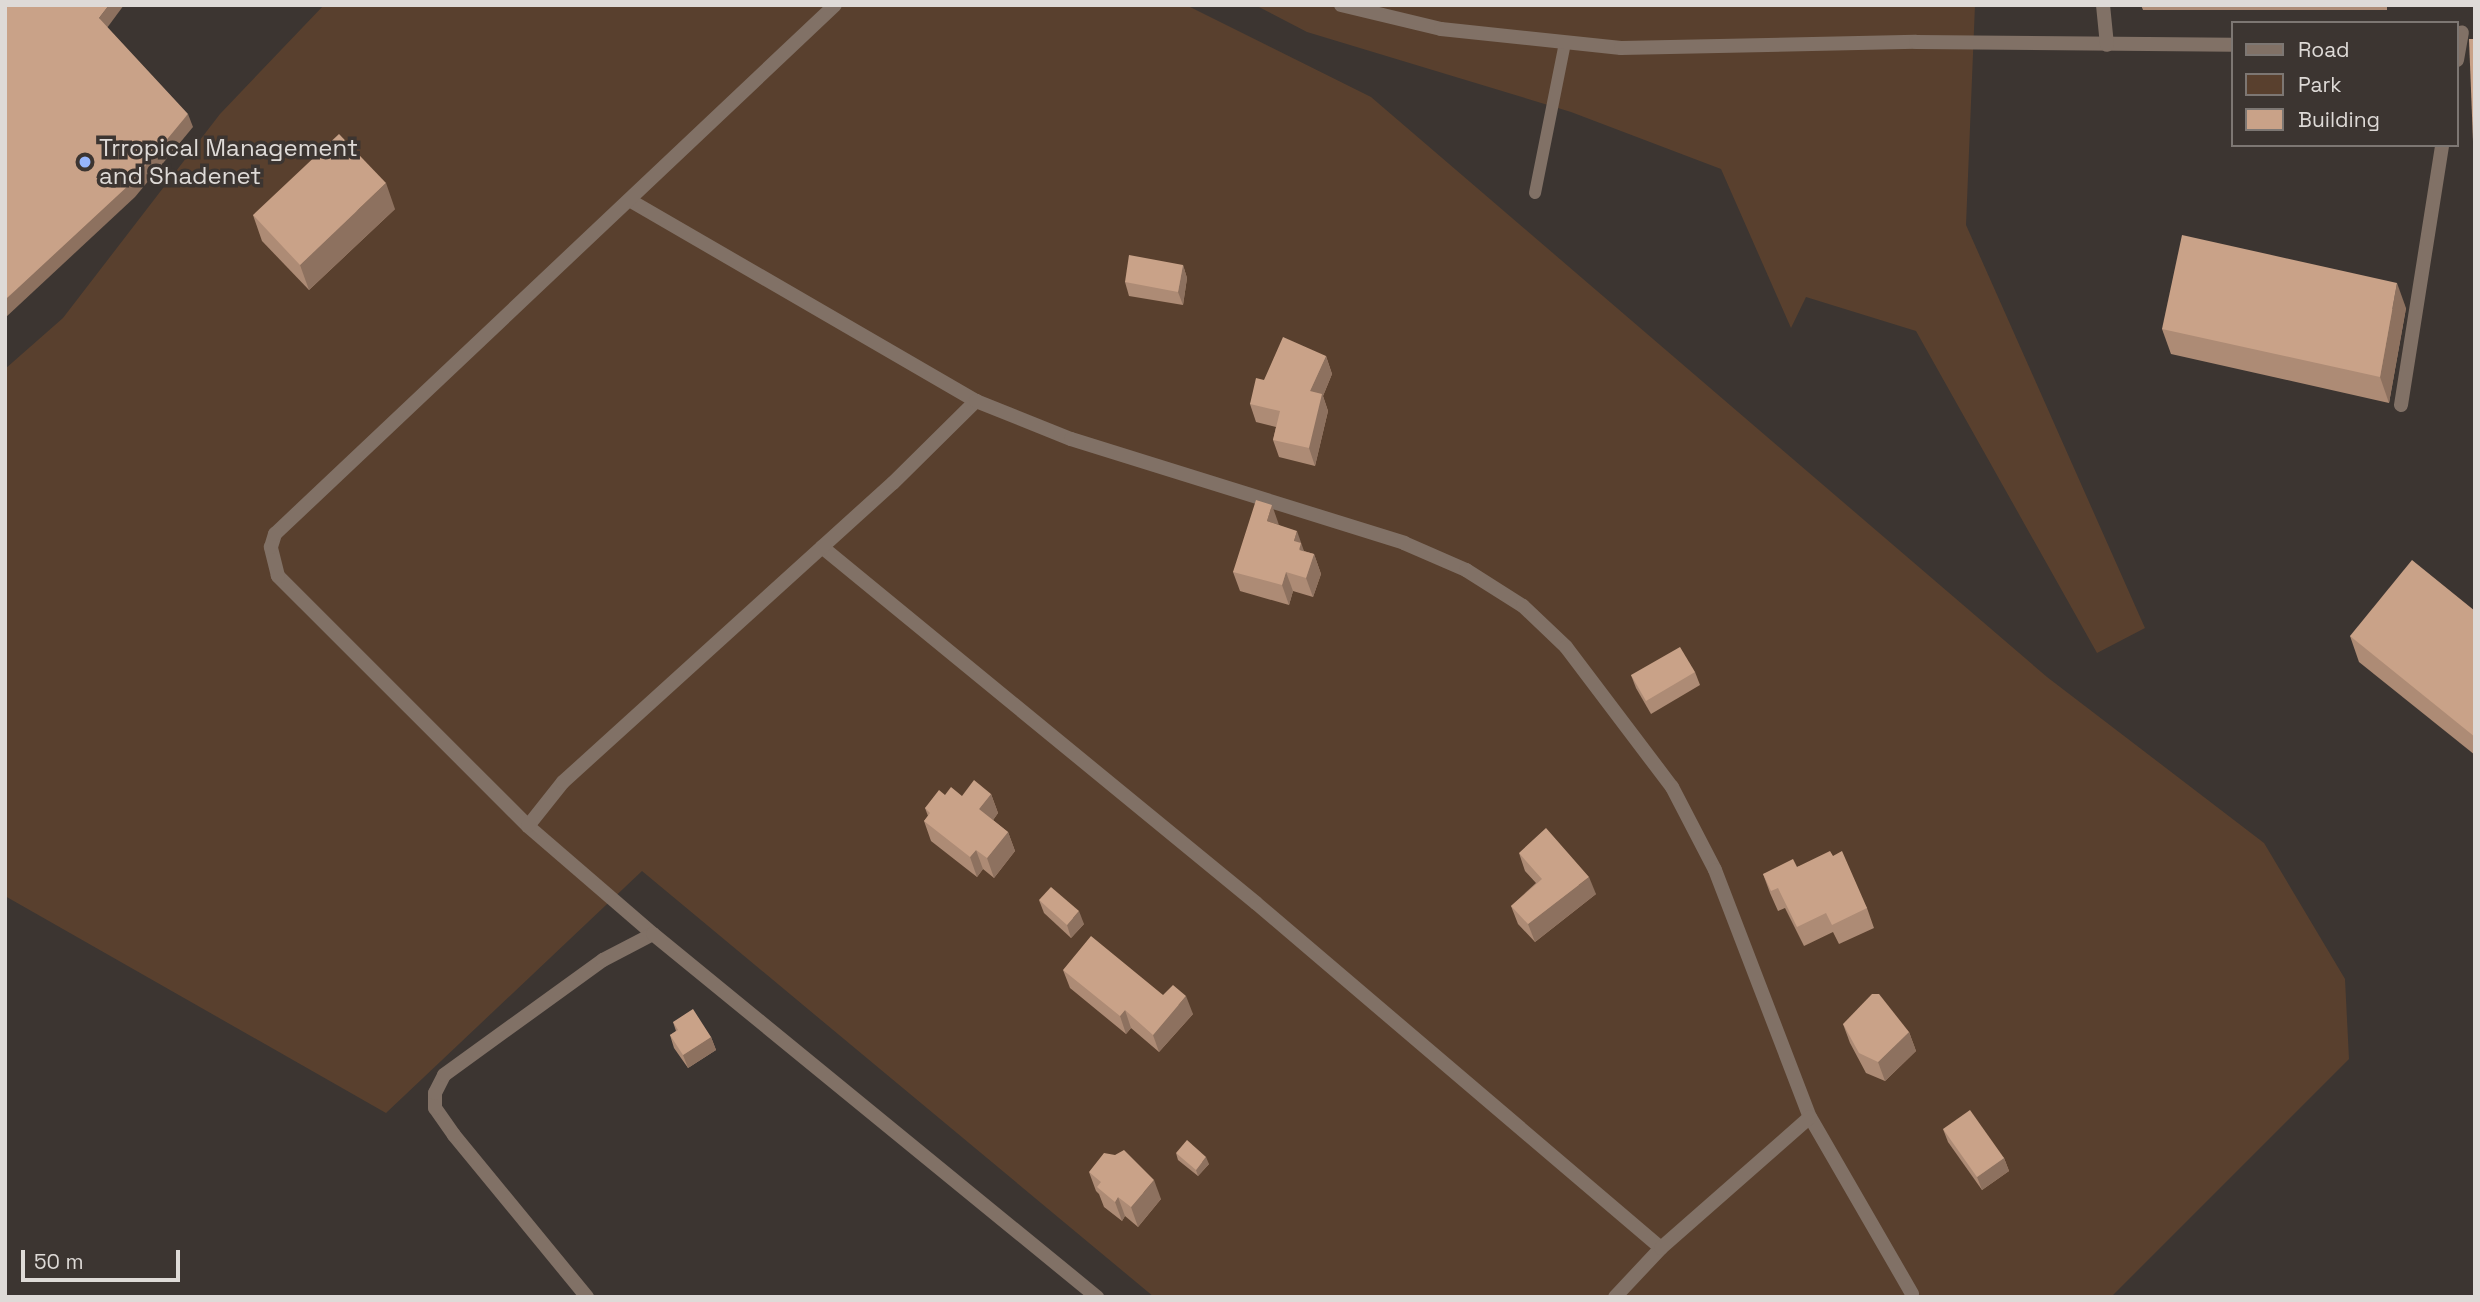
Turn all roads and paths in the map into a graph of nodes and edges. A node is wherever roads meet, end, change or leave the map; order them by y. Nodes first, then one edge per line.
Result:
1 (835, 5) edge
2 (1341, 5) edge
3 (2103, 5) edge
4 (2465, 32) edge
5 (1565, 43) junction
6 (2107, 45) junction
7 (2232, 45) edge
8 (2459, 53) edge
9 (2442, 147) edge
10 (1535, 193) dead end
11 (631, 201) junction
12 (976, 401) junction
13 (2401, 405) dead end
14 (822, 547) junction
15 (528, 826) junction
16 (653, 934) junction
17 (1810, 1117) junction
18 (1661, 1248) junction
19 (1912, 1294) dead end
20 (587, 1297) edge
21 (1097, 1297) edge
22 (1615, 1297) edge

1 - 11 street
2 - 5 street
3 - 6 street
4 - 8 street
5 - 6 street
5 - 10 lane
6 - 7 street
9 - 13 street
11 - 12 street
11 - 15 street
12 - 14 street
12 - 17 street
14 - 15 street
14 - 18 street
15 - 16 street
16 - 20 street
16 - 21 street
17 - 18 street
17 - 19 street
18 - 22 street

